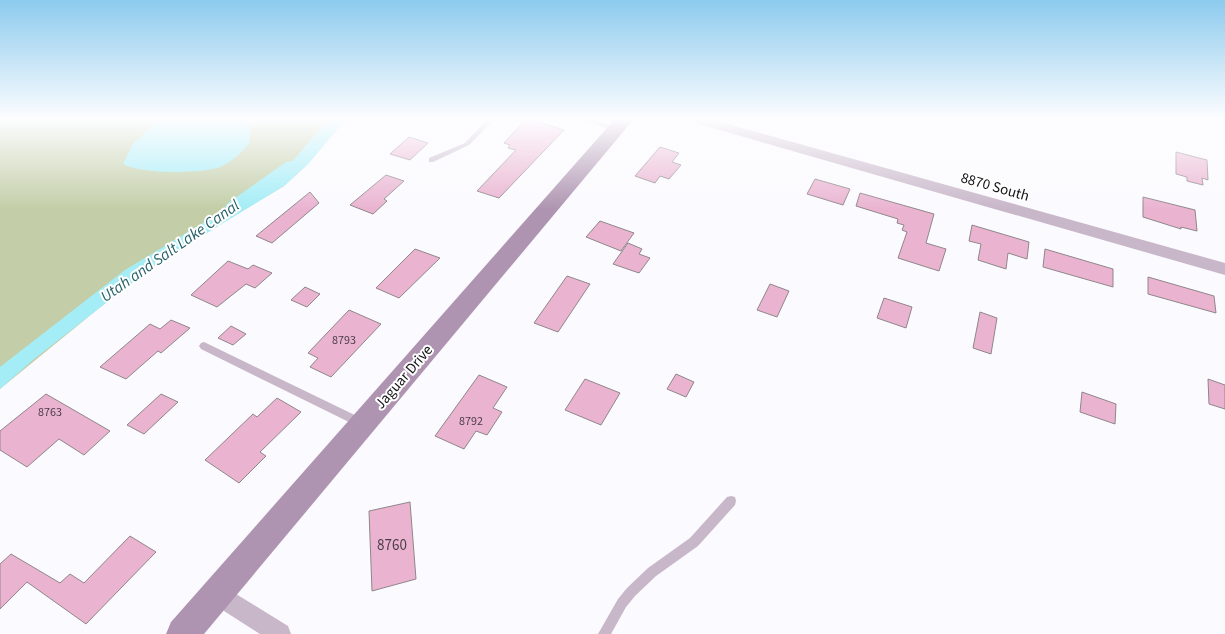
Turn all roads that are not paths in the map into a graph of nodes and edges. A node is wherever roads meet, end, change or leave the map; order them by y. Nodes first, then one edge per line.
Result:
1 (454, 150) edge
2 (600, 150) edge
3 (803, 150) edge
4 (431, 160) dead end
5 (1225, 269) edge
6 (204, 346) dead end
7 (363, 425) junction
8 (730, 501) dead end
9 (218, 594) junction
10 (183, 634) edge
11 (280, 634) edge
12 (604, 634) edge

1 - 4 lane
2 - 7 main road, Jaguar Drive
3 - 5 street, 8870 South
6 - 7 lane
7 - 9 main road, Jaguar Drive
8 - 12 lane
9 - 10 main road, Jaguar Drive
9 - 11 street

